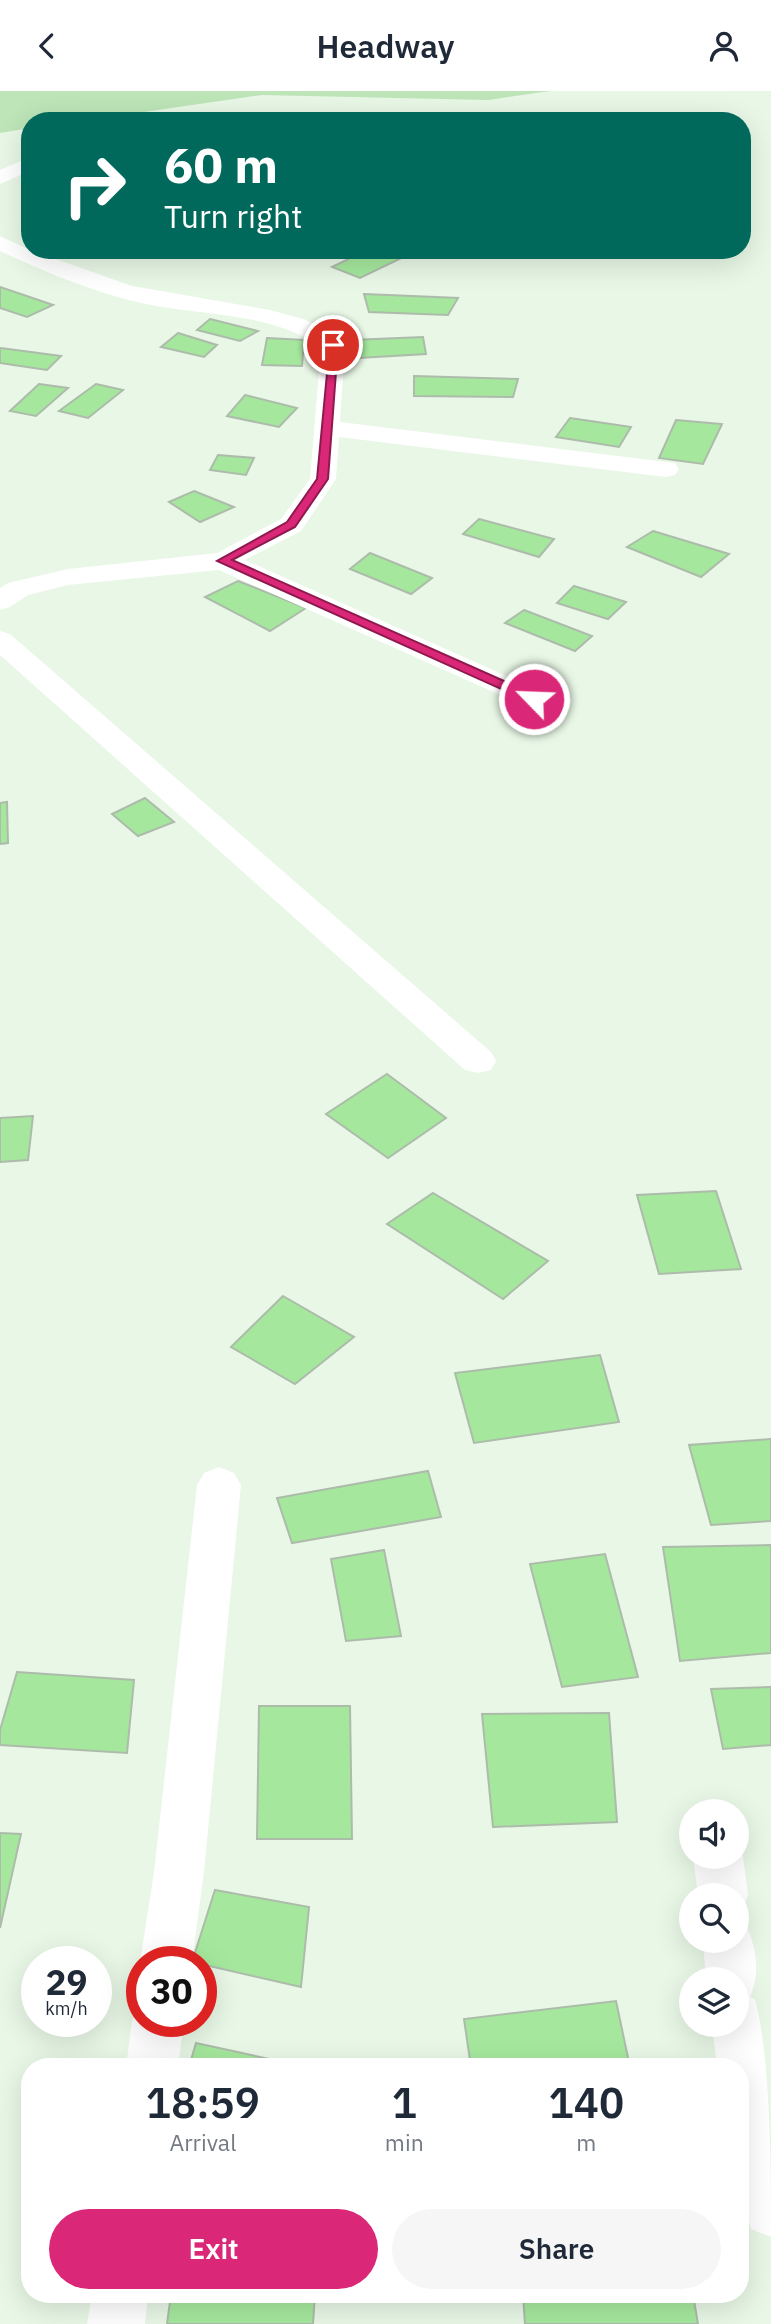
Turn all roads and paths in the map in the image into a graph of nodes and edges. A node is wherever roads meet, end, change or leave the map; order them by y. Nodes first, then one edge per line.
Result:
1 (21, 167) edge
2 (0, 177) edge
3 (0, 243) edge
4 (21, 253) edge
5 (35, 259) edge
6 (328, 428) junction
7 (666, 469) dead end
8 (223, 561) junction
9 (0, 601) edge
10 (0, 640) edge
11 (534, 699) dead end
12 (478, 1061) dead end
13 (219, 1485) dead end
14 (168, 1946) edge
15 (156, 2037) edge
16 (739, 2037) edge
17 (153, 2058) edge
18 (742, 2058) edge
19 (749, 2094) edge
20 (771, 2209) edge
21 (119, 2303) edge
22 (116, 2324) edge

1 - 2 street
3 - 4 street
5 - 6 street
6 - 7 street
6 - 8 street
8 - 9 street
8 - 11 street
10 - 12 street
13 - 14 street
15 - 17 street
16 - 18 street
19 - 20 street
21 - 22 street

